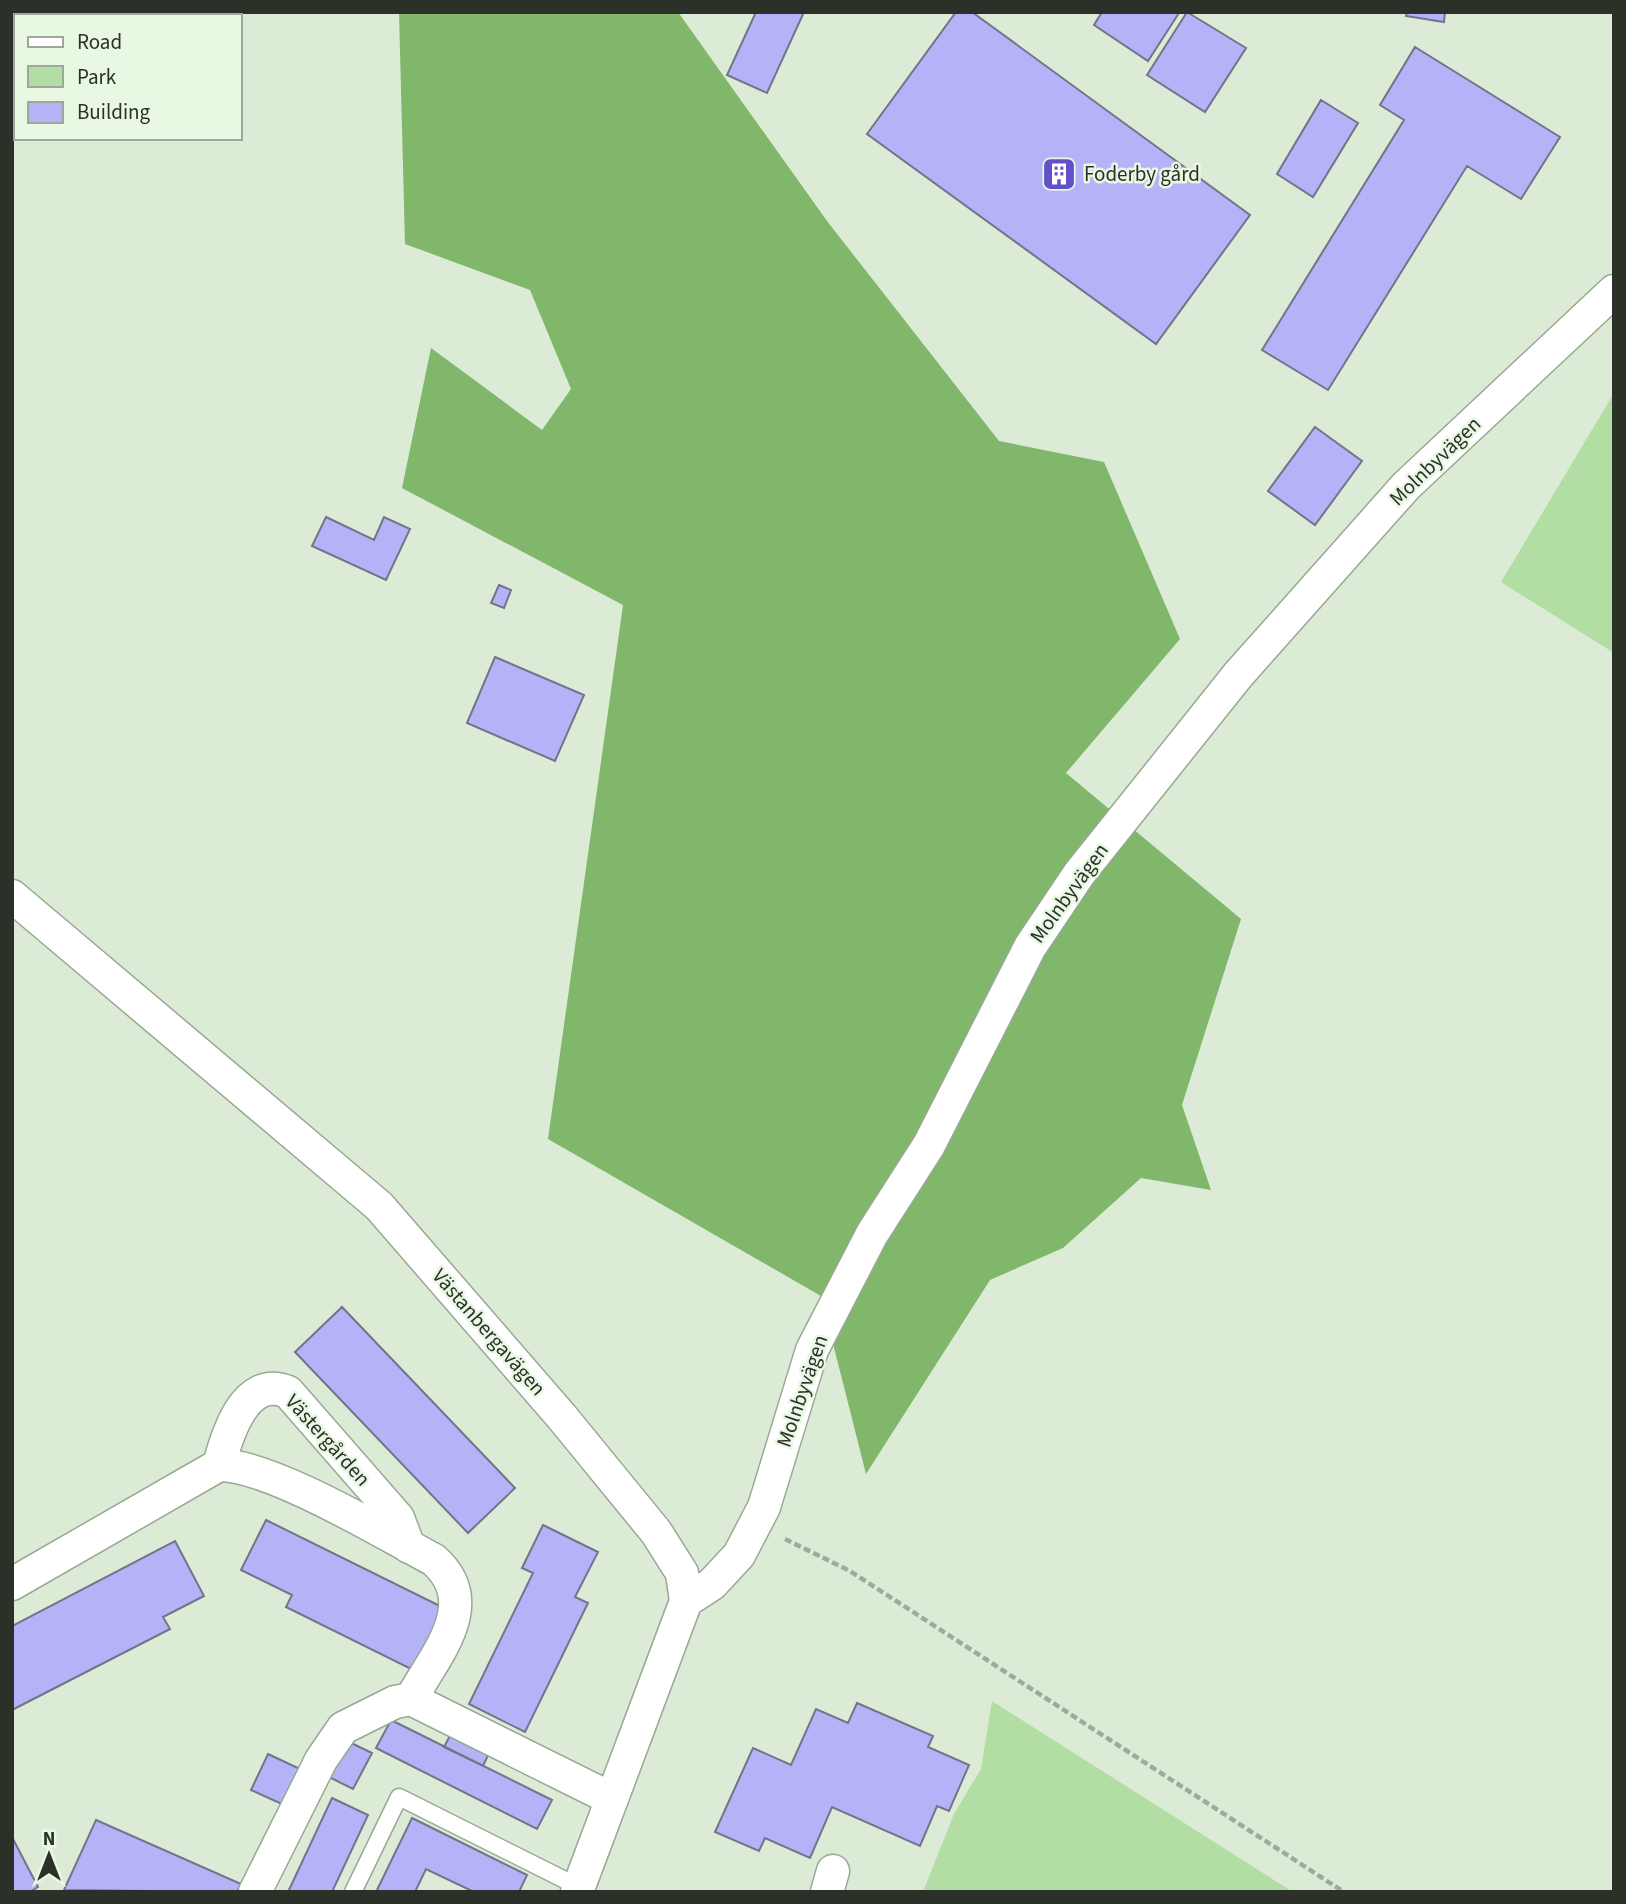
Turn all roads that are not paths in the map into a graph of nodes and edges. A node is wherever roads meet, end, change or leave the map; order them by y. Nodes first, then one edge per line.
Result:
1 (1614, 291) edge
2 (12, 896) edge
3 (219, 1465) junction
4 (409, 1547) junction
5 (12, 1584) edge
6 (686, 1601) junction
7 (411, 1699) junction
8 (612, 1799) junction
9 (578, 1890) edge
10 (255, 1892) edge
11 (354, 1892) edge

1 - 6 street, Molnbyvägen
2 - 6 street, Västanbergavägen
3 - 4 street, Västergården
3 - 4 street, Västergården
3 - 5 street
4 - 7 street, Västergården
6 - 8 street
7 - 8 street
7 - 10 street
8 - 9 street
9 - 11 lane

